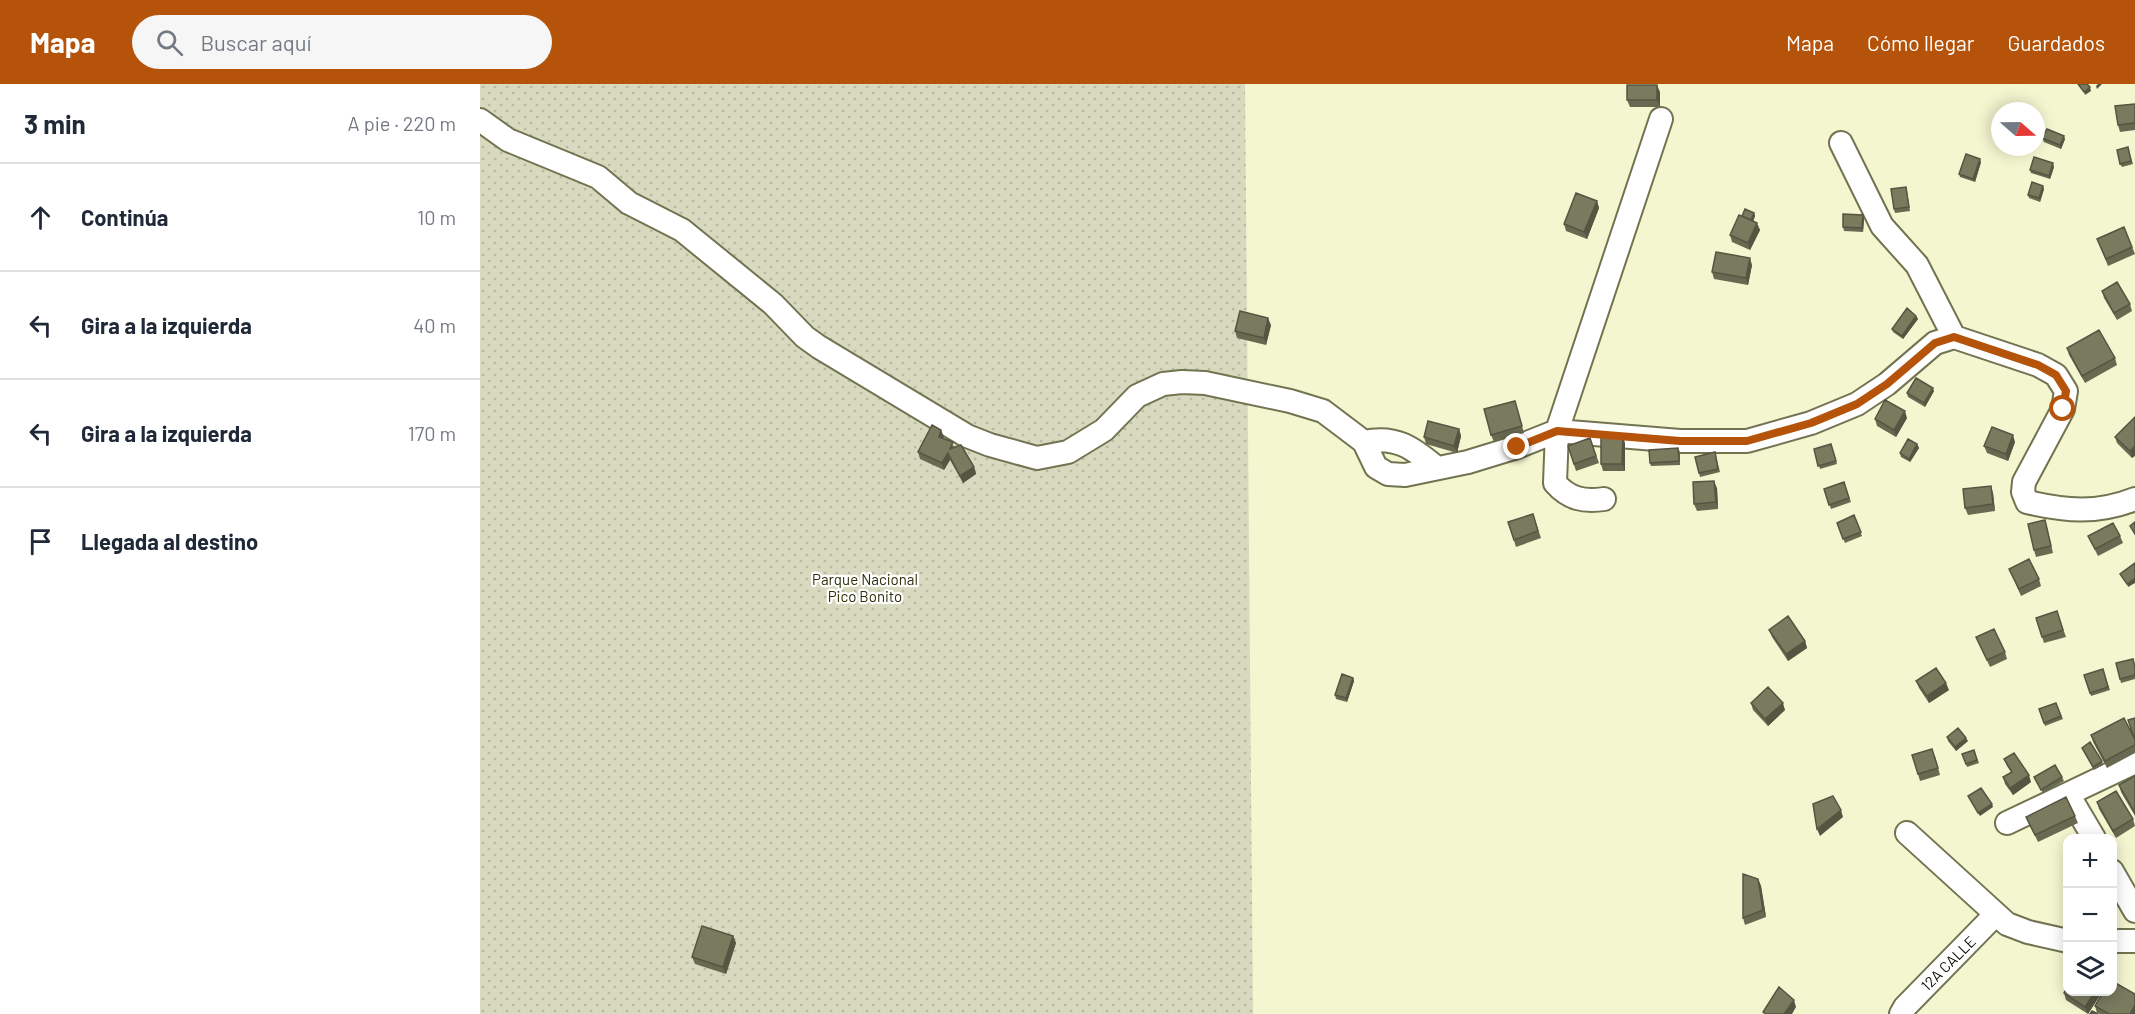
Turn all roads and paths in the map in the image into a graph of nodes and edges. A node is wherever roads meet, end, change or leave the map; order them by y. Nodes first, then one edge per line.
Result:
1 (1661, 118) dead end
2 (480, 120) edge
3 (1841, 143) dead end
4 (1954, 337) junction
5 (1557, 431) junction
6 (1364, 442) junction
7 (1437, 468) junction
8 (1604, 499) dead end
9 (2135, 499) edge
10 (2135, 762) edge
11 (2068, 794) junction
12 (2007, 823) dead end
13 (1907, 833) dead end
14 (2092, 834) edge
15 (2117, 880) edge
16 (2135, 911) edge
17 (1996, 914) junction
18 (2063, 940) edge
19 (2117, 941) edge
20 (2135, 941) edge
21 (1901, 1014) edge

1 - 5 street
2 - 6 street
3 - 4 street
4 - 5 street
4 - 9 street
5 - 7 street
5 - 8 street
6 - 7 street
6 - 7 street
10 - 11 street
11 - 12 street
11 - 14 street
13 - 17 street
15 - 16 street
17 - 18 street
17 - 21 street, 12A CALLE
19 - 20 street

